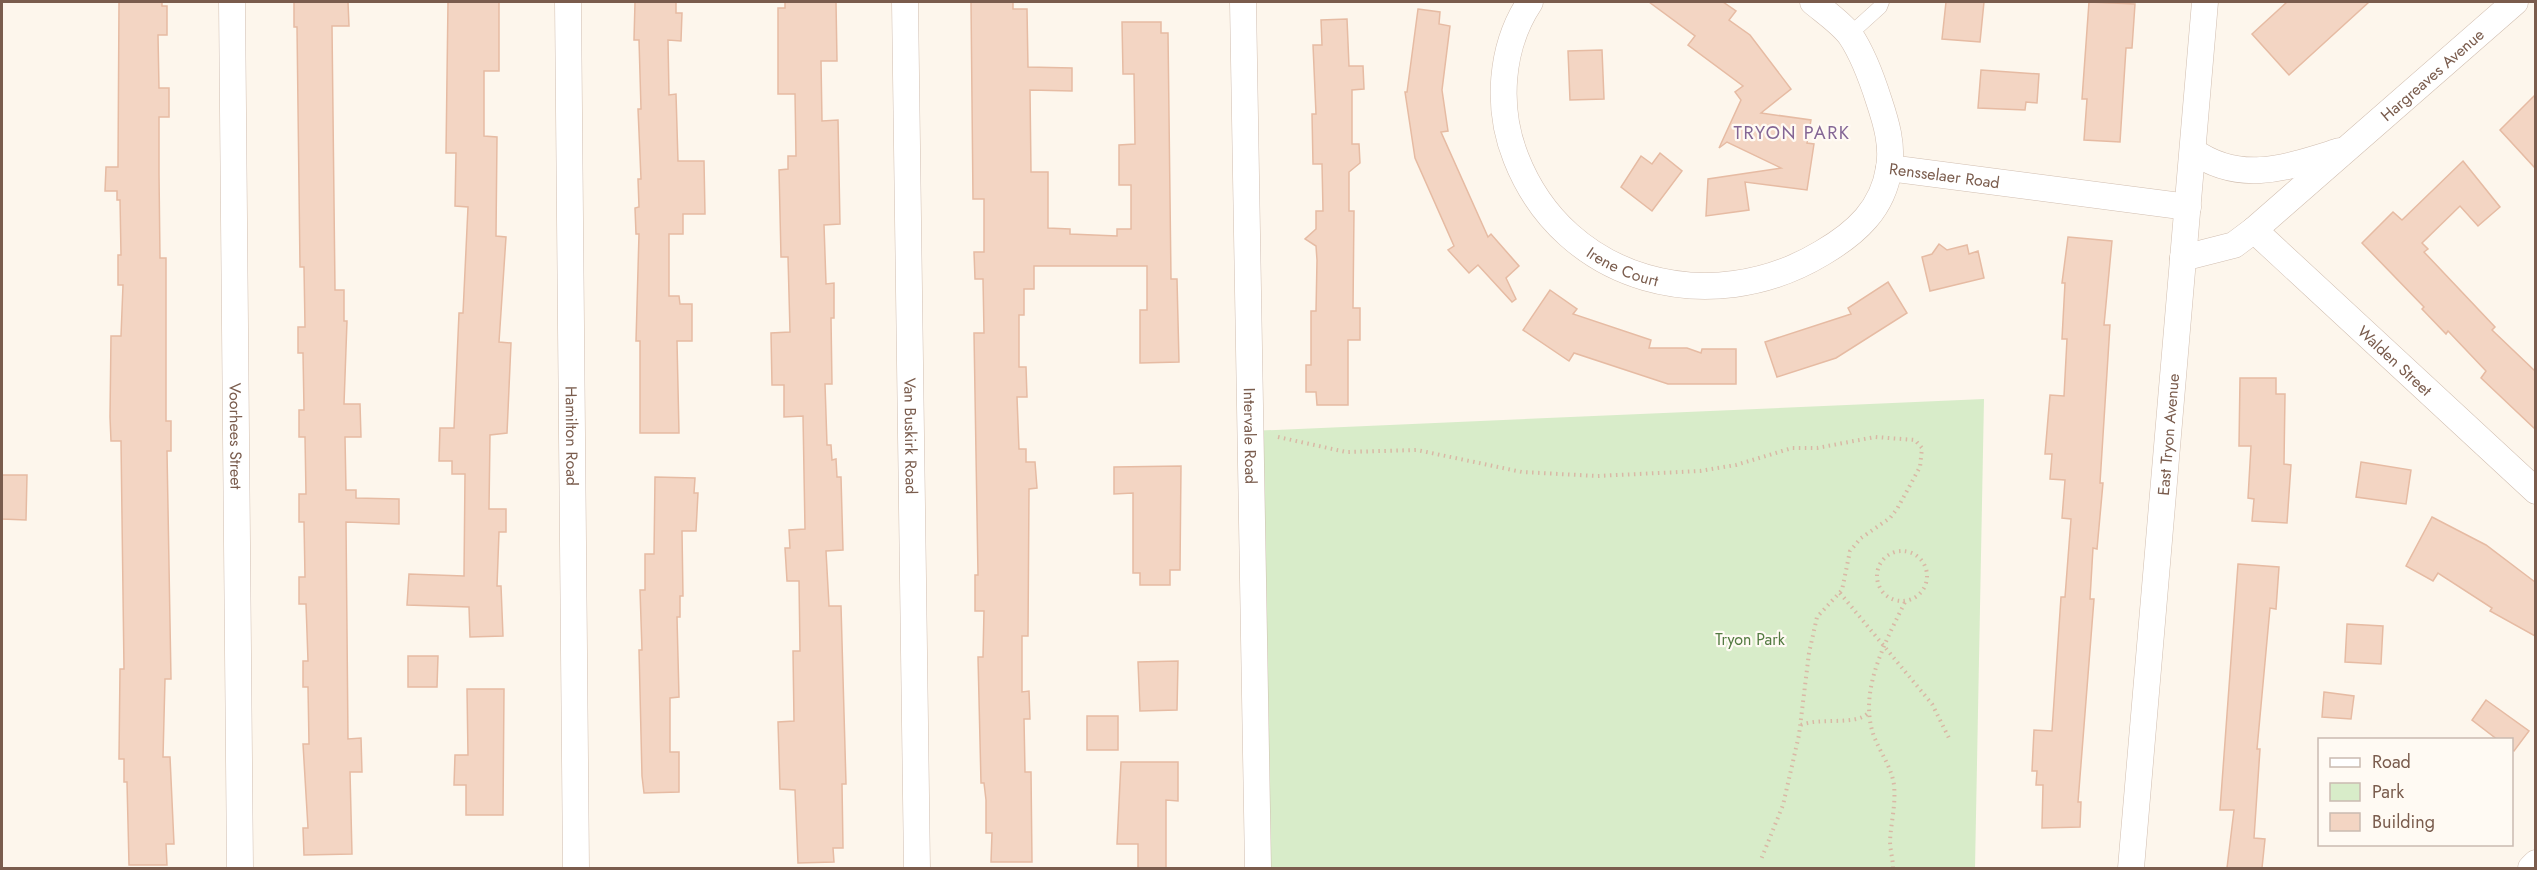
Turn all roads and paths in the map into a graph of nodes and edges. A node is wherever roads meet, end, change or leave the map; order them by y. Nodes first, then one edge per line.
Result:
1 (232, 2) edge
2 (568, 2) edge
3 (905, 2) edge
4 (1243, 2) edge
5 (1530, 2) edge
6 (1813, 2) edge
7 (1882, 2) edge
8 (2205, 2) edge
9 (2515, 2) edge
10 (1850, 35) junction
11 (2349, 148) junction
12 (2193, 151) junction
13 (1889, 168) junction
14 (2188, 207) junction
15 (2254, 230) junction
16 (2183, 258) junction
17 (1250, 435) junction
18 (2535, 491) edge
19 (1840, 593) junction
20 (1905, 602) junction
21 (1885, 646) junction
22 (1868, 713) junction
23 (1800, 725) junction
24 (1950, 740) dead end
25 (1760, 862) dead end
26 (2535, 863) edge
27 (240, 868) edge
28 (576, 868) edge
29 (917, 868) edge
30 (1258, 868) edge
31 (1893, 868) edge
32 (2131, 868) edge
33 (2531, 868) edge

1 - 27 street, Voorhees Street
2 - 28 street, Hamilton Road
3 - 29 street, Van Buskirk Road
4 - 17 street, Intervale Road
5 - 13 street, Irene Court
6 - 10 street, Rensselaer Road
7 - 10 lane
8 - 12 street, East Tryon Avenue
9 - 11 street, Hargreaves Avenue
10 - 13 street, Rensselaer Road
11 - 12 street, Hargreaves Avenue
11 - 15 street, Hargreaves Avenue
12 - 14 street, East Tryon Avenue
13 - 14 street, Rensselaer Road
14 - 16 street, East Tryon Avenue
15 - 16 street, Hargreaves Avenue
15 - 18 street, Walden Street
16 - 32 street, East Tryon Avenue
17 - 19 path
17 - 30 street, Intervale Road
19 - 21 path
19 - 23 path
20 - 20 path
20 - 21 path
21 - 22 path
21 - 24 path
22 - 23 path
22 - 31 path
23 - 25 path
26 - 33 street

